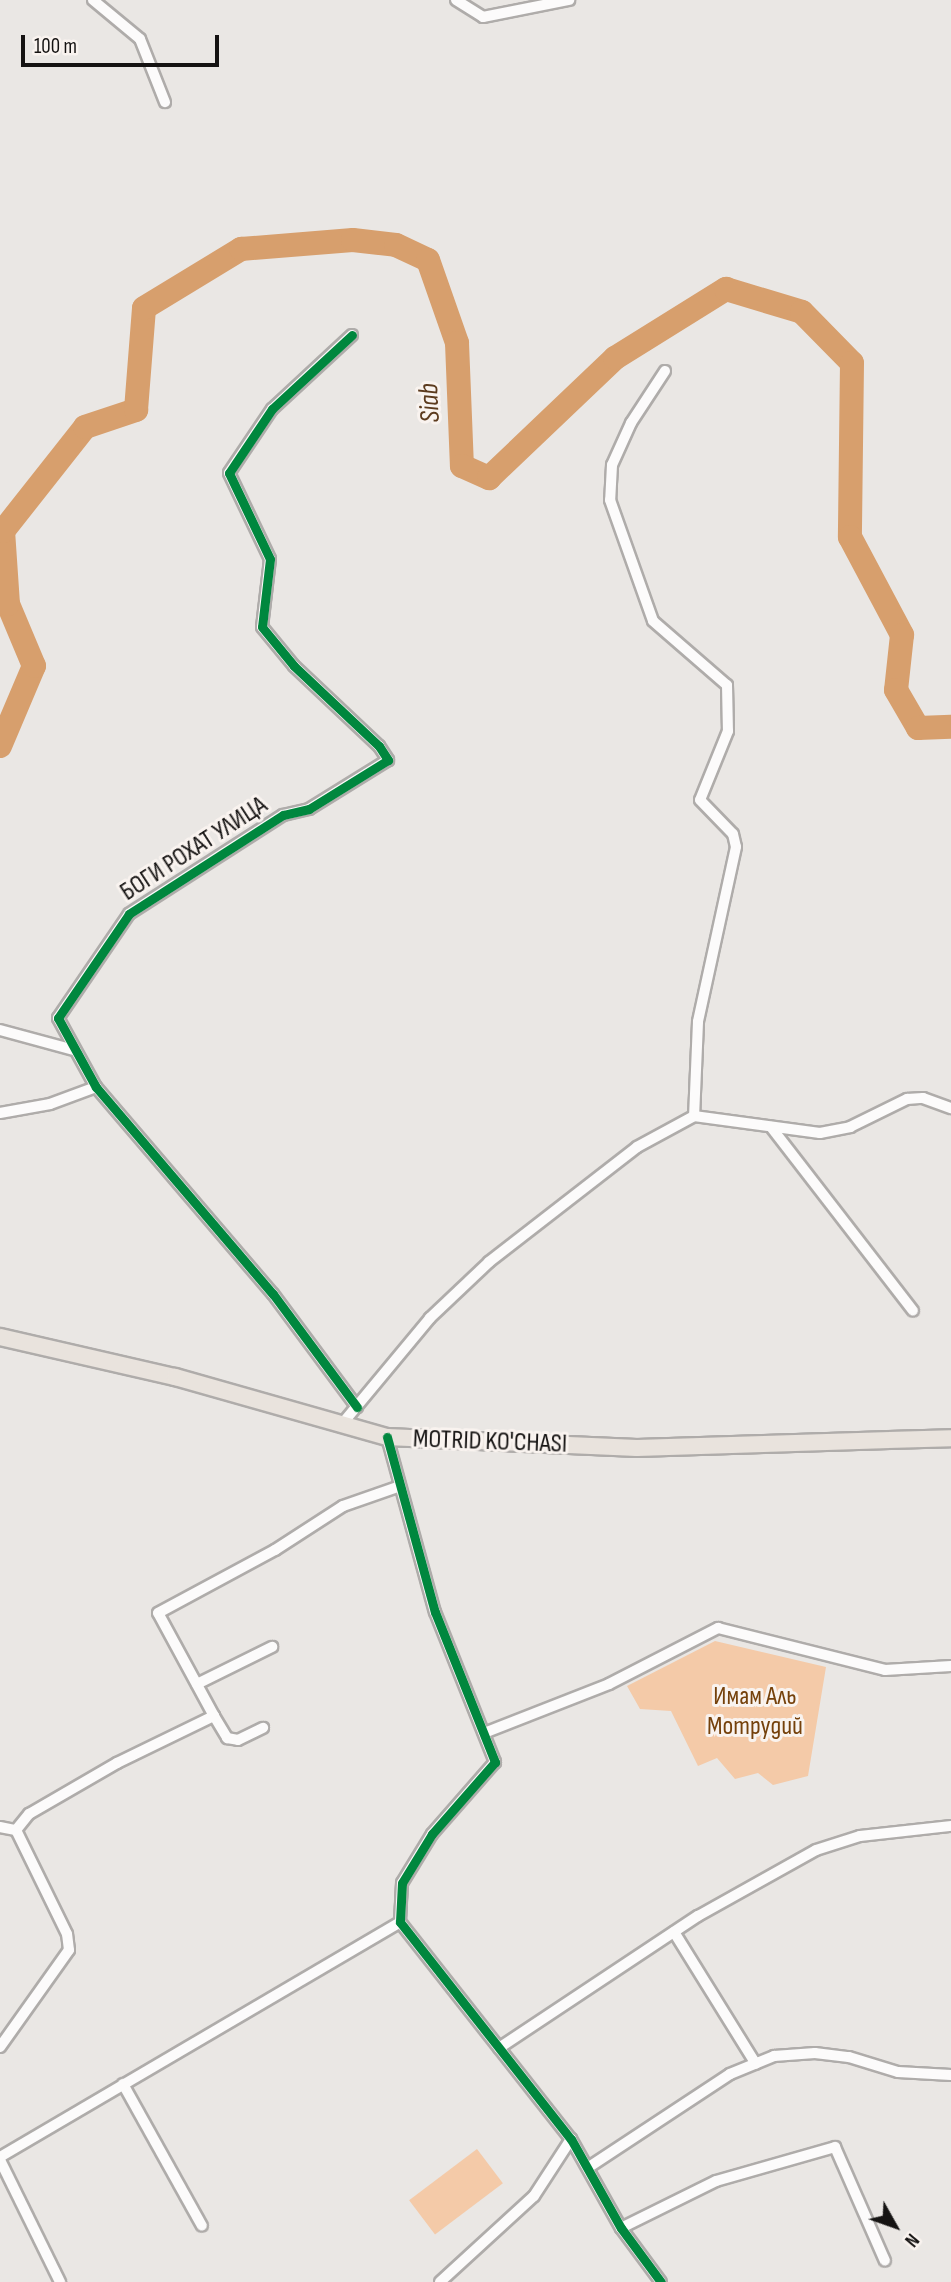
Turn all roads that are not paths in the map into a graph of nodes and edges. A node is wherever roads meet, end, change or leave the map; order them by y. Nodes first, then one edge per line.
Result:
1 (93, 0) edge
2 (456, 0) edge
3 (569, 0) edge
4 (165, 102) dead end
5 (352, 335) dead end
6 (666, 371) dead end
7 (0, 1030) edge
8 (74, 1050) junction
9 (96, 1087) junction
10 (951, 1108) edge
11 (0, 1113) edge
12 (694, 1116) junction
13 (771, 1127) junction
14 (913, 1311) dead end
15 (0, 1338) edge
16 (357, 1407) junction
17 (342, 1424) junction
18 (387, 1437) junction
19 (951, 1438) edge
20 (400, 1486) junction
21 (272, 1647) dead end
22 (951, 1666) edge
23 (197, 1684) junction
24 (214, 1716) junction
25 (262, 1728) dead end
26 (484, 1733) junction
27 (951, 1826) edge
28 (0, 1827) edge
29 (16, 1830) junction
30 (400, 1922) junction
31 (674, 1932) junction
32 (0, 2047) edge
33 (499, 2048) junction
34 (756, 2064) junction
35 (950, 2078) edge
36 (123, 2084) junction
37 (571, 2139) junction
38 (0, 2158) edge
39 (589, 2166) junction
40 (202, 2226) dead end
41 (621, 2228) junction
42 (885, 2261) dead end
43 (60, 2282) edge
44 (440, 2282) edge
45 (661, 2282) edge

1 - 4 street
2 - 3 street
5 - 8 street, БОГИ РОХАТ УЛИЦА
6 - 12 street
7 - 8 street
8 - 9 street, БОГИ РОХАТ УЛИЦА
9 - 11 street
9 - 16 street, БОГИ РОХАТ УЛИЦА
10 - 13 street
12 - 13 street
12 - 16 street
13 - 14 street
15 - 17 main road, MOTRID KO'CHASI
16 - 17 street
17 - 18 main road, MOTRID KO'CHASI
18 - 19 main road, MOTRID KO'CHASI
18 - 20 street
20 - 23 street
20 - 26 street
21 - 23 street
22 - 26 street
23 - 24 street
24 - 25 street
24 - 29 street
26 - 30 street
27 - 31 street
28 - 29 street
29 - 32 street
30 - 33 street
30 - 36 street
31 - 33 street
31 - 34 street
33 - 37 street
34 - 35 street
34 - 39 street
36 - 38 street
36 - 40 street
37 - 39 street
37 - 44 street
38 - 43 street
39 - 41 street
41 - 42 street
41 - 45 street

